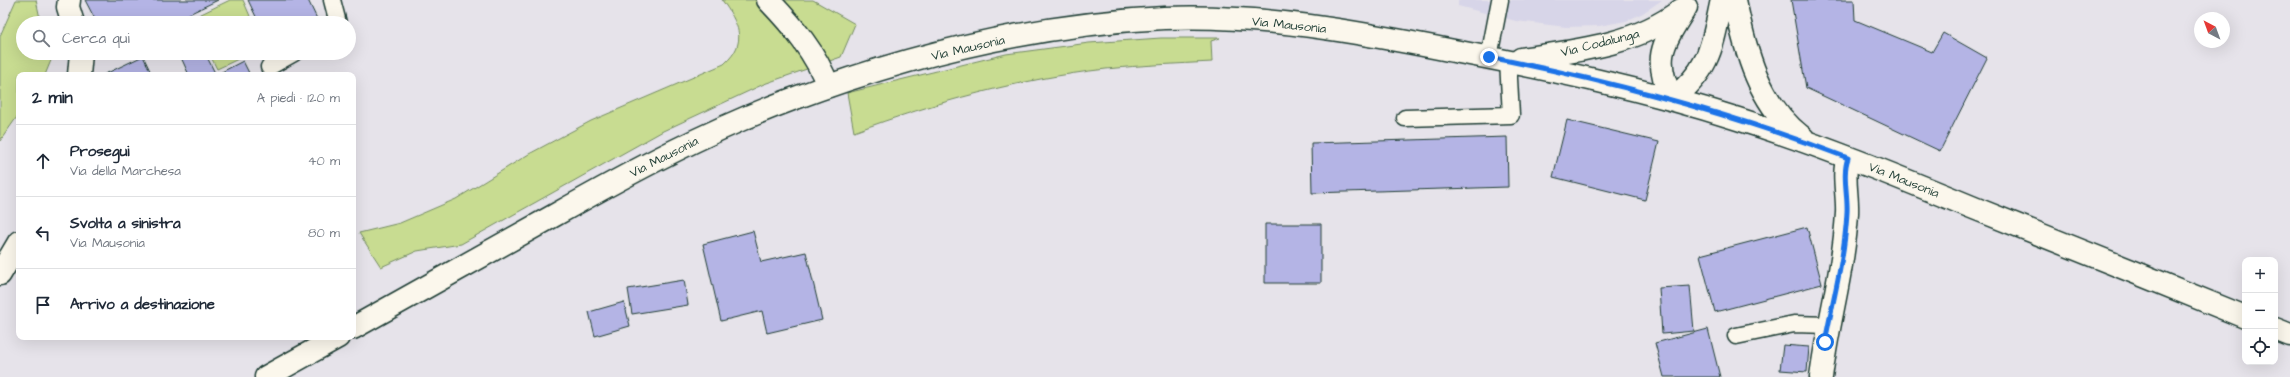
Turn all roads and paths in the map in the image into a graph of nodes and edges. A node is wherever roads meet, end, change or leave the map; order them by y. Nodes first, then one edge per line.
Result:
1 (69, 0) edge
2 (332, 0) edge
3 (768, 0) edge
4 (1500, 0) edge
5 (1722, 0) edge
6 (1735, 0) edge
7 (1689, 3) edge
8 (71, 16) edge
9 (336, 16) edge
10 (1498, 59) junction
11 (80, 60) edge
12 (282, 60) edge
13 (269, 67) dead end
14 (79, 72) edge
15 (828, 86) junction
16 (1672, 99) junction
17 (1405, 118) dead end
18 (1808, 143) junction
19 (1848, 158) junction
20 (16, 247) edge
21 (0, 274) edge
22 (2242, 316) edge
23 (1828, 325) junction
24 (356, 326) edge
25 (2278, 330) edge
26 (2290, 335) edge
27 (1736, 336) dead end
28 (333, 340) edge
29 (266, 377) edge
30 (1821, 377) edge

1 - 8 main road
2 - 9 lane
3 - 15 main road
4 - 10 lane
5 - 16 main road
6 - 18 main road
7 - 10 main road, Via Codalunga
7 - 16 main road, Via Codalunga
10 - 15 main road, Via Mausonia
10 - 16 main road, Via Mausonia
10 - 17 lane
11 - 14 main road
12 - 13 lane
15 - 24 main road, Via Mausonia
16 - 18 main road, Via Mausonia
18 - 19 main road, Via Mausonia
19 - 22 main road, Via Mausonia
19 - 23 main road
20 - 21 main road
23 - 27 lane
23 - 30 main road
25 - 26 main road
28 - 29 main road

